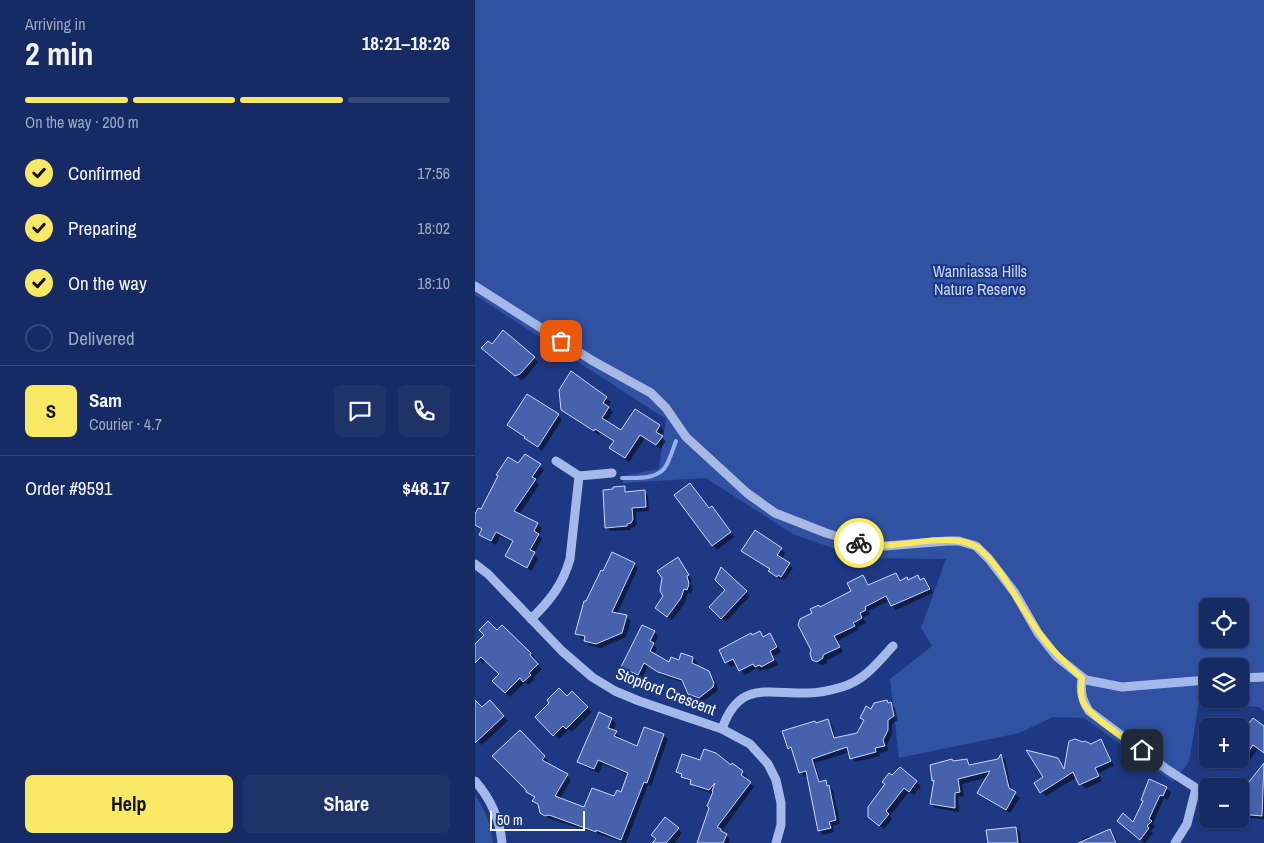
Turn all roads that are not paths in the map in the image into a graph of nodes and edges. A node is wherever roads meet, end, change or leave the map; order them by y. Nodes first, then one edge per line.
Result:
1 (475, 286) edge
2 (556, 462) dead end
3 (612, 473) dead end
4 (579, 476) junction
5 (475, 564) edge
6 (531, 618) junction
7 (893, 646) dead end
8 (1264, 677) edge
9 (1082, 678) junction
10 (1249, 678) edge
11 (1199, 681) edge
12 (722, 729) junction
13 (475, 781) edge
14 (502, 843) edge
15 (776, 843) edge
16 (1175, 843) edge

1 - 9 street
2 - 4 street
3 - 4 street
4 - 6 street
5 - 6 street, Stopford Crescent
6 - 12 street, Stopford Crescent
7 - 12 street
8 - 10 street
9 - 11 street
9 - 16 street
12 - 15 street, Stopford Crescent
13 - 14 street

